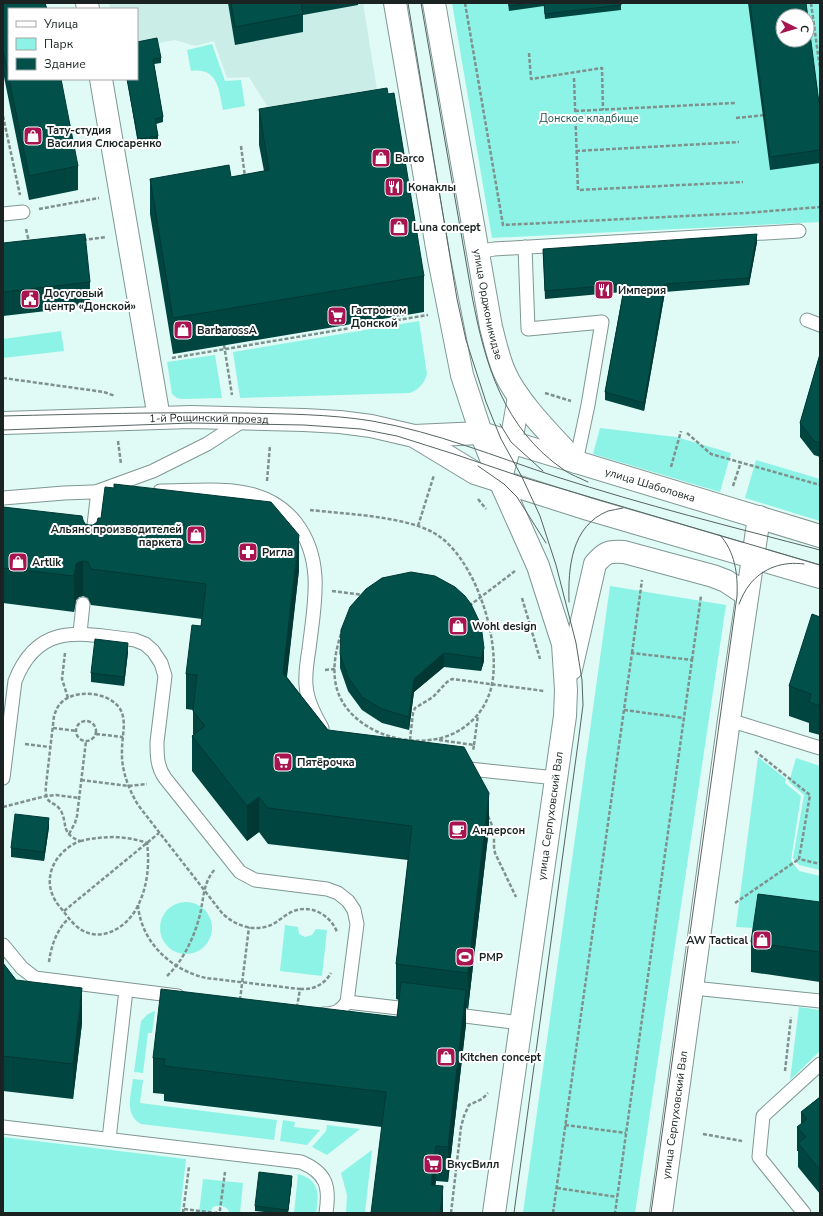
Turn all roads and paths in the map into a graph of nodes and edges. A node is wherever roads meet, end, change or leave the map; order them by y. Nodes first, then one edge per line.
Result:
1 (395, 3) edge
2 (434, 3) edge
3 (465, 3) edge
4 (811, 3) edge
5 (529, 53) dead end
6 (820, 69) edge
7 (574, 78) dead end
8 (101, 80) edge
9 (735, 104) dead end
10 (603, 110) junction
11 (575, 112) junction
12 (767, 114) edge
13 (736, 118) dead end
14 (739, 142) dead end
15 (241, 146) dead end
16 (576, 151) junction
17 (246, 181) edge
18 (743, 182) dead end
19 (79, 202) dead end
20 (820, 207) edge
21 (23, 212) joint
22 (3, 214) edge
23 (799, 231) dead end
24 (128, 234) junction
25 (76, 241) edge
26 (525, 247) junction
27 (478, 252) junction
28 (434, 314) dead end
29 (807, 320) dead end
30 (820, 324) edge
31 (224, 345) edge
32 (225, 349) junction
33 (150, 362) junction
34 (3, 378) edge
35 (117, 396) dead end
36 (233, 397) dead end
37 (519, 398) junction
38 (159, 418) junction
39 (246, 419) junction
40 (3, 423) edge
41 (680, 431) dead end
42 (481, 433) junction
43 (687, 433) dead end
44 (414, 436) junction
45 (118, 441) dead end
46 (511, 442) junction
47 (270, 445) dead end
48 (576, 462) junction
49 (741, 462) junction
50 (121, 466) dead end
51 (436, 470) dead end
52 (670, 473) dead end
53 (500, 481) junction
54 (267, 484) dead end
55 (820, 485) edge
56 (732, 489) dead end
57 (98, 491) junction
58 (132, 491) edge
59 (147, 491) edge
60 (475, 495) dead end
61 (3, 498) edge
62 (279, 506) junction
63 (487, 511) dead end
64 (759, 517) junction
65 (418, 526) junction
66 (820, 536) edge
67 (90, 552) edge
68 (752, 557) junction
69 (513, 565) dead end
70 (515, 571) junction
71 (643, 575) dead end
72 (820, 577) edge
73 (517, 579) dead end
74 (315, 584) junction
75 (521, 594) dead end
76 (747, 595) junction
77 (481, 598) junction
78 (364, 599) edge
79 (700, 600) dead end
80 (84, 604) dead end
81 (465, 609) edge
82 (342, 630) edge
83 (74, 634) junction
84 (632, 653) junction
85 (692, 660) junction
86 (540, 662) dead end
87 (492, 684) junction
88 (551, 690) junction
89 (68, 698) junction
90 (624, 710) junction
91 (478, 715) junction
92 (684, 718) junction
93 (729, 720) junction
94 (52, 728) junction
95 (76, 731) junction
96 (96, 734) junction
97 (123, 737) junction
98 (331, 738) edge
99 (410, 740) junction
100 (86, 741) junction
101 (7, 742) junction
102 (474, 745) dead end
103 (50, 747) junction
104 (409, 747) edge
105 (820, 748) edge
106 (755, 751) dead end
107 (446, 766) edge
108 (3, 778) edge
109 (165, 778) junction
110 (556, 778) junction
111 (81, 780) junction
112 (128, 786) junction
113 (46, 796) junction
114 (79, 798) junction
115 (3, 807) edge
116 (484, 810) edge
117 (159, 833) junction
118 (70, 834) junction
119 (80, 841) junction
120 (147, 843) junction
121 (228, 859) junction
122 (799, 859) junction
123 (820, 864) edge
124 (204, 890) junction
125 (519, 895) dead end
126 (735, 903) dead end
127 (138, 905) junction
128 (64, 911) junction
129 (69, 918) junction
130 (249, 927) junction
131 (338, 938) dead end
132 (3, 945) edge
133 (176, 966) junction
134 (333, 971) dead end
135 (50, 981) junction
136 (242, 982) junction
137 (693, 988) junction
138 (300, 989) junction
139 (126, 990) junction
140 (145, 992) junction
141 (189, 998) edge
142 (794, 998) junction
143 (820, 1001) edge
144 (347, 1002) junction
145 (240, 1004) edge
146 (297, 1010) joint
147 (521, 1022) junction
148 (820, 1064) edge
149 (490, 1090) dead end
150 (782, 1099) junction
151 (565, 1125) junction
152 (3, 1127) edge
153 (626, 1133) junction
154 (703, 1134) dead end
155 (109, 1139) junction
156 (760, 1144) junction
157 (191, 1149) junction
158 (228, 1154) junction
159 (556, 1188) junction
160 (617, 1197) junction
161 (184, 1209) junction
162 (184, 1213) edge
163 (326, 1213) edge
164 (451, 1213) edge
165 (494, 1213) edge
166 (553, 1213) edge
167 (615, 1213) edge
168 (661, 1213) edge
169 (804, 1213) edge

1 - 42 main road
2 - 27 main road, улица Орджоникидзе
3 - 20 path
4 - 6 path
5 - 10 path
7 - 11 path
8 - 24 main road
9 - 10 path
10 - 11 path
11 - 16 path
12 - 13 path
14 - 16 path
15 - 17 path
16 - 18 path
19 - 21 path
21 - 22 lane
23 - 26 lane
24 - 25 path
24 - 33 main road
26 - 27 lane
26 - 48 lane
27 - 37 main road, улица Орджоникидзе
28 - 32 path
29 - 30 lane
31 - 32 path
32 - 33 path
32 - 36 path
33 - 38 main road
34 - 35 path
37 - 46 main road
37 - 48 main road, улица Орджоникидзе
38 - 39 main road, 1-й Рощинский проезд
38 - 40 main road, 1-й Рощинский проезд
39 - 44 main road, 1-й Рощинский проезд
39 - 57 lane
41 - 52 path
42 - 44 main road, 1-й Рощинский проезд
42 - 46 main road, улица Шаболовка
42 - 53 main road, улица Серпуховский Вал
43 - 49 path
44 - 53 main road, 1-й Рощинский проезд
45 - 50 path
46 - 48 main road, улица Шаболовка
46 - 53 main road
47 - 54 path
48 - 64 main road, улица Шаболовка
49 - 55 path
49 - 56 path
51 - 65 path
53 - 68 main road
53 - 88 main road, улица Серпуховский Вал
57 - 58 lane
57 - 61 lane
57 - 67 lane
59 - 62 lane
60 - 63 path
62 - 65 path
62 - 74 lane
64 - 66 main road, улица Шаболовка
64 - 68 main road, улица Серпуховский Вал
65 - 77 path
68 - 72 main road
68 - 76 main road, улица Серпуховский Вал
69 - 70 path
70 - 73 path
70 - 77 path
71 - 84 path
74 - 78 path
74 - 98 lane
75 - 86 path
76 - 88 main road
76 - 93 main road, улица Серпуховский Вал
77 - 81 path
77 - 87 path
79 - 85 path
80 - 83 lane
82 - 99 path
83 - 89 path
83 - 101 lane
83 - 109 lane
84 - 85 path
84 - 90 path
85 - 92 path
87 - 88 path
87 - 91 path
87 - 99 path
88 - 110 main road, улица Серпуховский Вал
89 - 94 path
89 - 97 path
90 - 92 path
90 - 151 path
91 - 99 path
91 - 102 path
92 - 153 path
93 - 105 lane
93 - 137 main road, улица Серпуховский Вал
94 - 95 path
94 - 103 path
95 - 96 path
95 - 100 path
96 - 97 path
96 - 100 path
97 - 112 path
99 - 104 path
100 - 111 path
101 - 103 path
101 - 108 lane
103 - 113 path
106 - 122 path
107 - 110 lane
109 - 112 path
109 - 121 lane
110 - 147 main road, улица Серпуховский Вал
111 - 112 path
111 - 114 path
112 - 117 path
113 - 114 path
113 - 115 path
113 - 118 path
114 - 118 path
116 - 125 path
117 - 120 path
117 - 124 path
118 - 119 path
119 - 120 path
119 - 128 path
120 - 127 path
120 - 128 path
121 - 124 path
121 - 144 lane
122 - 123 path
122 - 126 path
124 - 130 path
124 - 133 path
127 - 129 path
127 - 133 path
128 - 129 path
129 - 135 path
130 - 131 path
130 - 136 path
132 - 135 lane
133 - 136 path
133 - 140 path
134 - 138 path
135 - 139 lane
136 - 138 path
136 - 145 path
137 - 142 lane
137 - 168 main road, улица Серпуховский Вал
138 - 146 path
139 - 140 lane
139 - 155 lane
140 - 141 lane
142 - 143 lane
142 - 150 path
144 - 146 lane
144 - 147 lane
147 - 165 main road, улица Серпуховский Вал
148 - 150 lane
149 - 164 path
150 - 156 lane
151 - 153 path
151 - 159 path
152 - 155 lane
153 - 160 path
154 - 156 path
155 - 157 lane
156 - 169 lane
157 - 158 lane
157 - 161 path
158 - 161 path
158 - 163 lane
159 - 160 path
159 - 166 path
160 - 167 path
161 - 162 path

